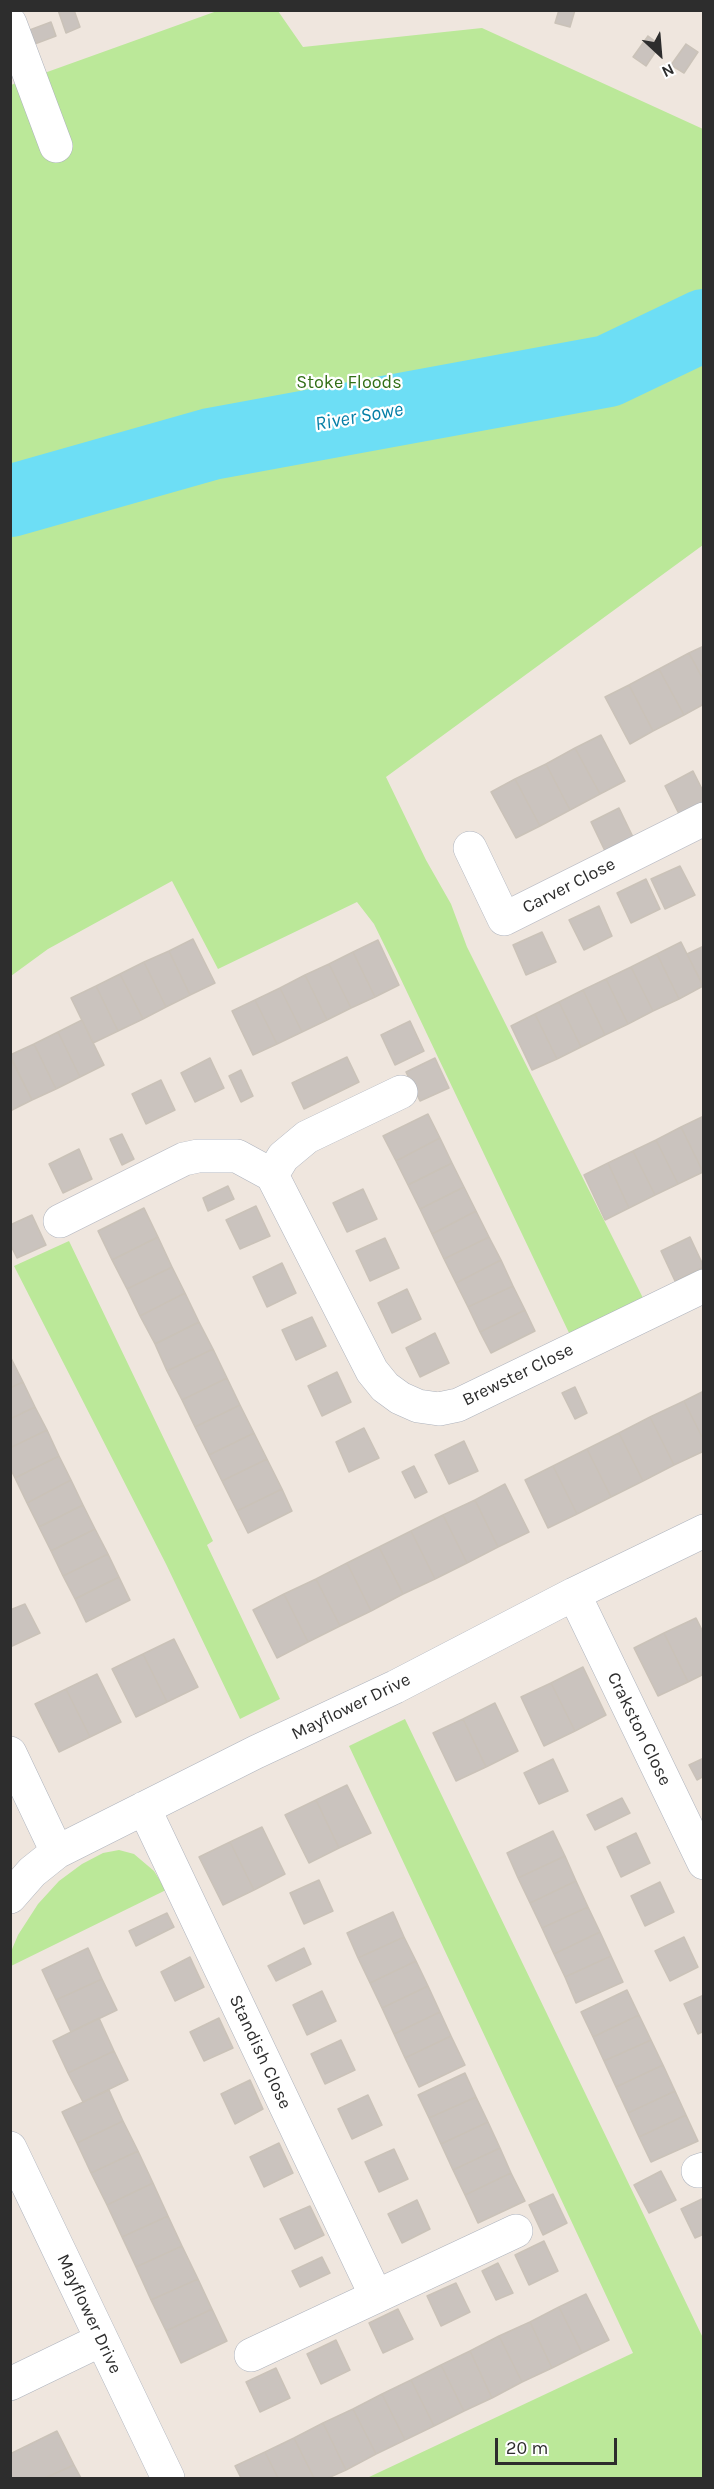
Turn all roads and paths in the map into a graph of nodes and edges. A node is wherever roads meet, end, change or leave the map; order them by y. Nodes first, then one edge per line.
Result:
1 (10, 23) edge
2 (56, 146) dead end
3 (704, 819) edge
4 (470, 849) dead end
5 (402, 1092) dead end
6 (272, 1175) junction
7 (60, 1221) dead end
8 (704, 1286) edge
9 (704, 1530) edge
10 (574, 1594) junction
11 (10, 1753) edge
12 (144, 1808) junction
13 (57, 1852) junction
14 (704, 1863) edge
15 (10, 1897) edge
16 (10, 2148) edge
17 (516, 2231) dead end
18 (376, 2296) junction
19 (101, 2340) junction
20 (251, 2355) dead end
21 (10, 2384) edge
22 (168, 2478) edge

1 - 2 street
3 - 4 street, Carver Close
5 - 6 street
6 - 7 street
6 - 8 street, Brewster Close
9 - 10 street, Mayflower Drive
10 - 12 street, Mayflower Drive
10 - 14 street, Crakston Close
11 - 13 street
12 - 13 street, Mayflower Drive
12 - 18 street, Standish Close
13 - 15 street, Mayflower Drive
16 - 19 street, Mayflower Drive
17 - 18 street
18 - 20 street
19 - 21 street
19 - 22 street, Mayflower Drive

